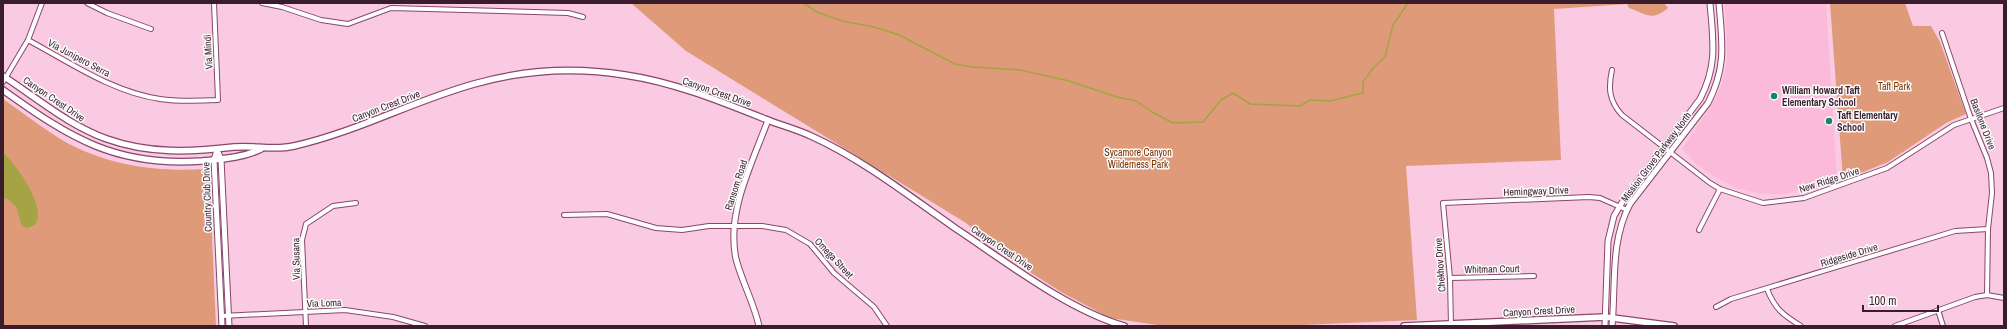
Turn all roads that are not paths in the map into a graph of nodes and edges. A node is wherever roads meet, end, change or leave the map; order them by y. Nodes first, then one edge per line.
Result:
1 (42, 3) edge
2 (87, 3) edge
3 (214, 3) edge
4 (262, 3) edge
5 (1710, 3) edge
6 (1719, 3) edge
7 (583, 18) dead end
8 (151, 29) dead end
9 (1942, 33) dead end
10 (28, 40) junction
11 (1612, 70) dead end
12 (4, 78) edge
13 (3, 90) edge
14 (218, 100) joint
15 (2004, 108) edge
16 (1971, 119) junction
17 (768, 120) junction
18 (1663, 148) junction
19 (261, 149) junction
20 (216, 150) junction
21 (1669, 153) junction
22 (221, 159) junction
23 (214, 160) junction
24 (1720, 189) junction
25 (356, 203) dead end
26 (1443, 204) joint
27 (1620, 207) junction
28 (1627, 210) junction
29 (564, 215) dead end
30 (734, 227) junction
31 (1988, 229) junction
32 (1699, 230) dead end
33 (1534, 276) dead end
34 (1450, 278) junction
35 (1767, 289) junction
36 (1987, 295) junction
37 (2004, 298) edge
38 (1716, 307) dead end
39 (1938, 310) junction
40 (306, 312) junction
41 (228, 315) junction
42 (222, 316) junction
43 (1606, 317) junction
44 (1613, 318) junction
45 (1451, 325) edge
46 (222, 326) edge
47 (229, 326) edge
48 (306, 326) edge
49 (425, 326) edge
50 (759, 326) edge
51 (886, 326) edge
52 (1124, 326) edge
53 (1404, 326) edge
54 (1605, 326) edge
55 (1612, 326) edge
56 (1674, 326) edge
57 (1801, 326) edge
58 (1895, 326) edge
59 (1943, 326) edge

1 - 10 street
2 - 8 street
3 - 14 street, Via Mindi
4 - 7 street
5 - 18 street, Mission Grove Parkway North
6 - 21 street, Mission Grove Parkway North
9 - 16 street, Basilone Drive
10 - 12 street
10 - 14 street, Via Junipero Serra
11 - 18 street, New Ridge Drive
12 - 20 main road, Canyon Crest Drive
13 - 23 main road, Canyon Crest Drive
15 - 16 street, New Ridge Drive
16 - 24 street, New Ridge Drive
16 - 31 street, Basilone Drive
17 - 19 main road, Canyon Crest Drive
17 - 30 street, Ransom Road
17 - 52 main road, Canyon Crest Drive
18 - 21 street, New Ridge Drive
18 - 27 street, Mission Grove Parkway North
19 - 20 main road, Canyon Crest Drive
19 - 22 main road, Canyon Crest Drive
20 - 22 street, Country Club Drive
20 - 23 street, Country Club Drive
21 - 24 street, New Ridge Drive
21 - 28 street, Mission Grove Parkway North
22 - 23 main road, Canyon Crest Drive
22 - 41 street, Country Club Drive
23 - 42 street, Country Club Drive
24 - 32 street
25 - 40 street, Via Susana
26 - 27 street, Hemingway Drive
26 - 34 street, Chekhov Drive
27 - 28 street, Hemingway Drive
27 - 43 street, Mission Grove Parkway North
28 - 44 street, Mission Grove Parkway North
29 - 30 street, Omega Street
30 - 50 street, Ransom Road
30 - 51 street, Omega Street
31 - 35 street, Ridgeside Drive
31 - 36 street, Basilone Drive
33 - 34 street, Whitman Court
34 - 45 street, Chekhov Drive
35 - 38 street, Ridgeside Drive
35 - 57 street
36 - 37 street
36 - 39 street
39 - 58 street
39 - 59 street
40 - 41 street, Via Loma
40 - 48 street, Via Susana
40 - 49 street, Via Loma
41 - 42 street, Via Loma
41 - 47 street, Country Club Drive
42 - 46 street, Country Club Drive
43 - 44 main road, Canyon Crest Drive
43 - 45 main road, Canyon Crest Drive
43 - 54 street, Mission Grove Parkway North
44 - 55 street, Mission Grove Parkway North
44 - 56 main road, Canyon Crest Drive
45 - 53 main road, Canyon Crest Drive

